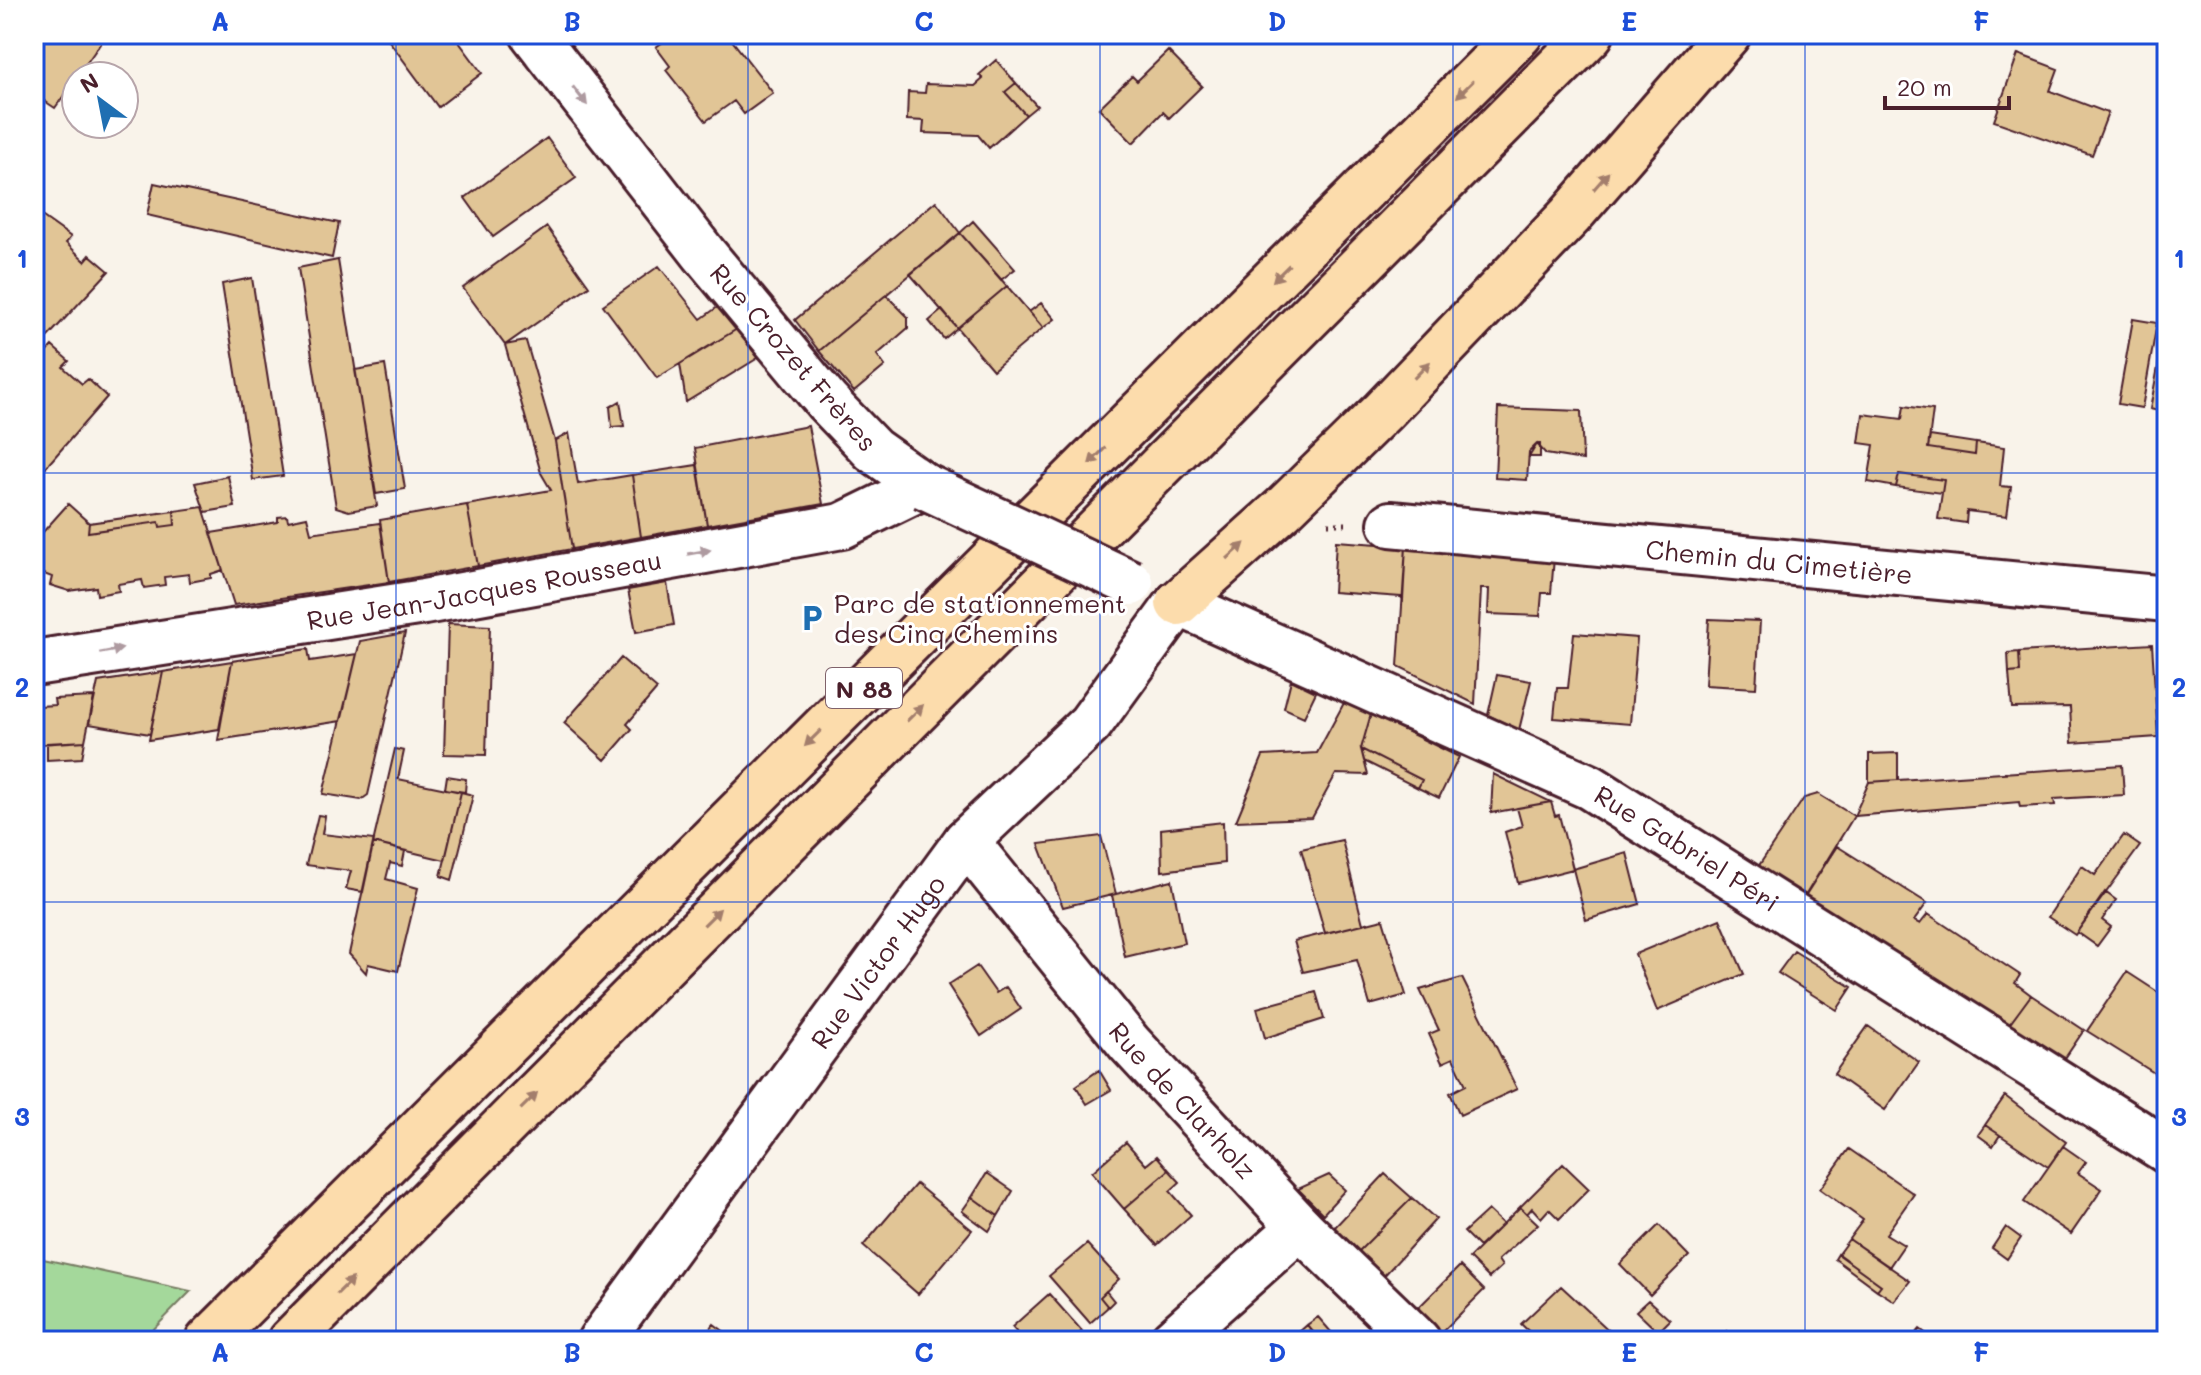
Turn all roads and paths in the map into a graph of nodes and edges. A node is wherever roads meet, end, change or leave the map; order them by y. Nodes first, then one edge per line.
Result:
1 (533, 34) edge
2 (1520, 34) edge
3 (1591, 34) edge
4 (1728, 34) edge
5 (924, 486) junction
6 (1391, 524) dead end
7 (2167, 599) edge
8 (1178, 603) junction
9 (34, 663) edge
10 (966, 841) junction
11 (2167, 1151) edge
12 (1300, 1227) junction
13 (208, 1341) edge
14 (290, 1341) edge
15 (600, 1341) edge
16 (1172, 1341) edge
17 (1418, 1341) edge

1 -> 5 street, Rue Crozet Frères
2 -> 13 highway, N 88
14 -> 3 highway, N 88
8 -> 4 highway
5 - 8 street, Rue Crozet Frères, bridge
9 -> 5 street, Rue Jean-Jacques Rousseau
6 - 7 street, Chemin du Cimetière
8 - 10 street, Rue Victor Hugo
8 - 11 street, Rue Gabriel Péri
10 - 12 street, Rue de Clarholz
10 - 15 street, Rue Victor Hugo
12 - 16 street
12 - 17 street, Rue de Clarholz

